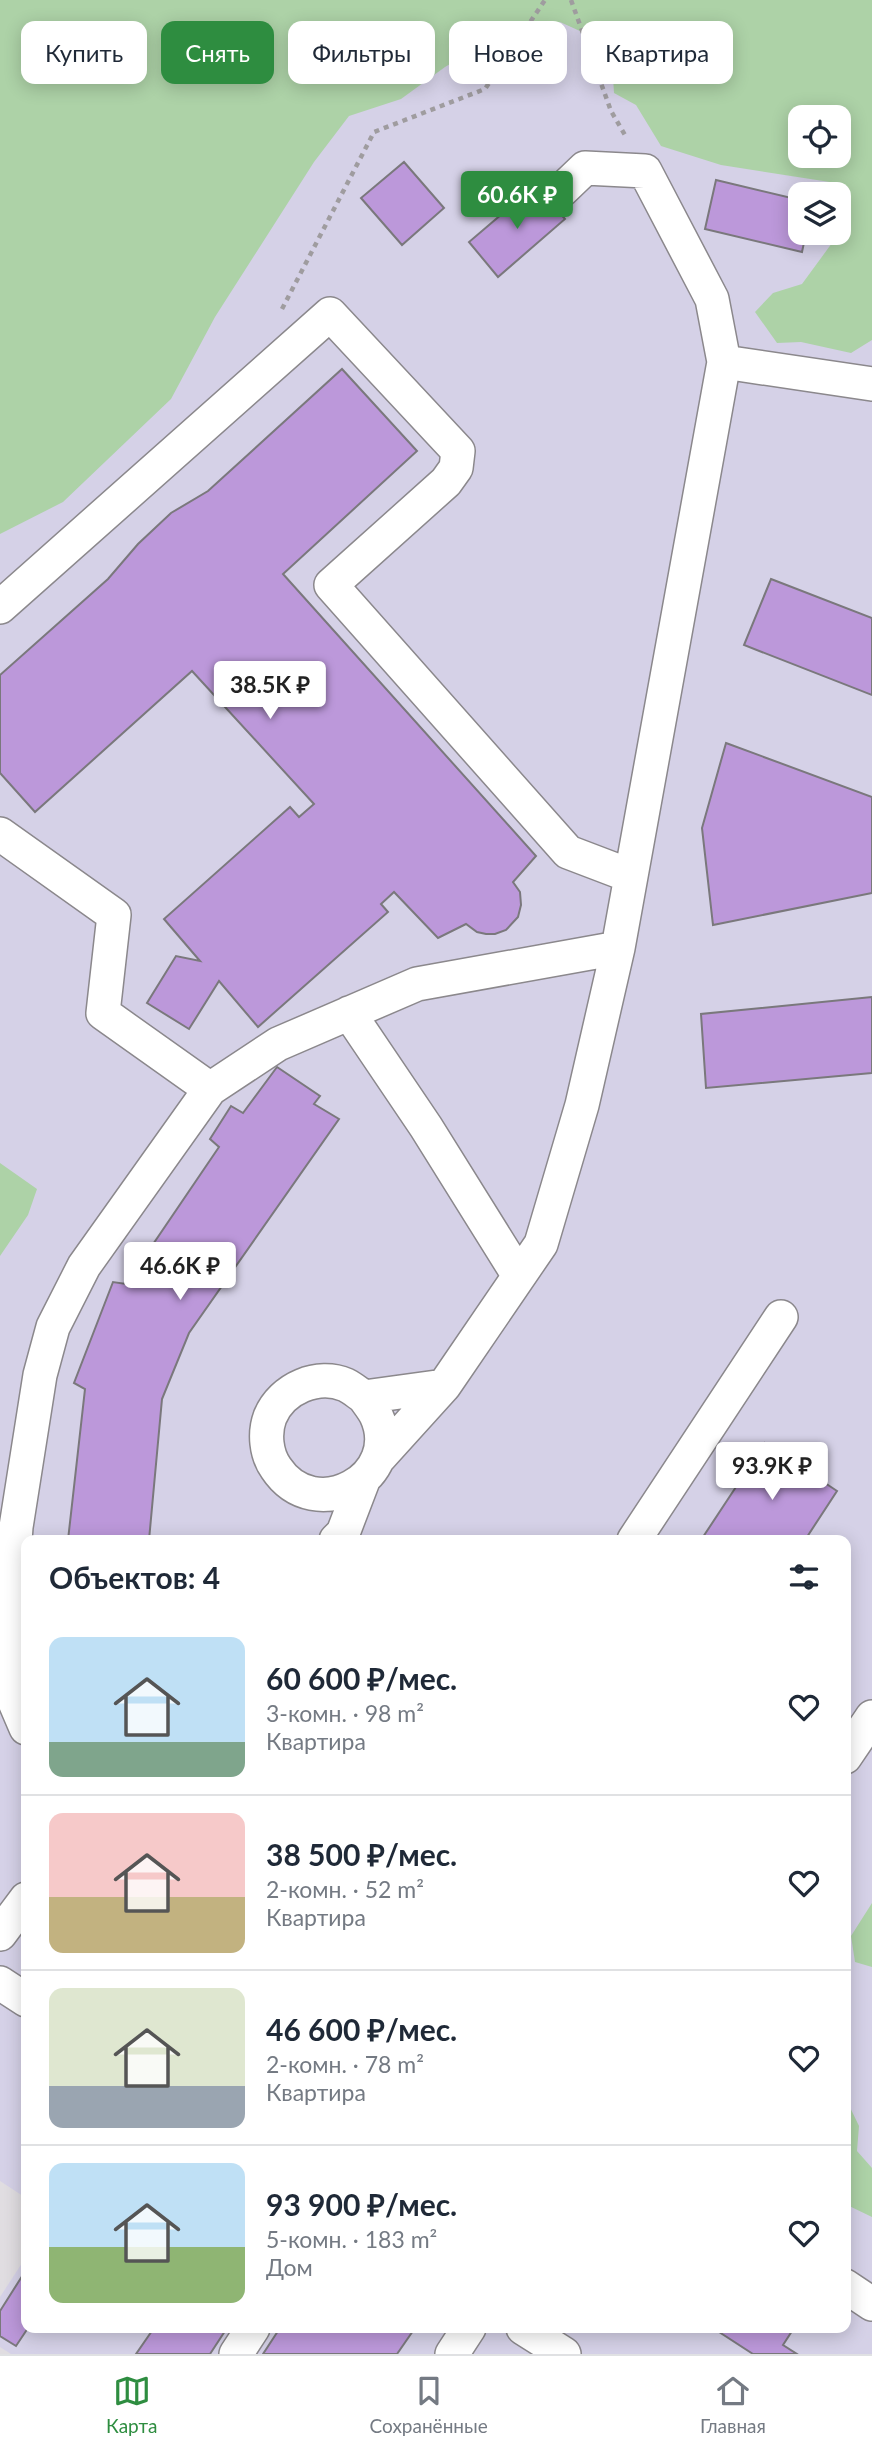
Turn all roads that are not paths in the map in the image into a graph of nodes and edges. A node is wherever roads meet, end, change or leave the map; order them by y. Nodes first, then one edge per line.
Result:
1 (562, 190) dead end
2 (724, 362) junction
3 (872, 384) edge
4 (0, 607) edge
5 (0, 834) edge
6 (631, 876) junction
7 (618, 948) junction
8 (349, 1013) junction
9 (210, 1089) junction
10 (519, 1276) junction
11 (781, 1317) dead end
12 (444, 1386) junction
13 (364, 1397) junction
14 (371, 1469) junction
15 (324, 1496) junction
16 (343, 1535) edge
17 (345, 1535) edge
18 (637, 1535) edge
19 (21, 1716) edge
20 (872, 1717) edge
21 (851, 1747) edge
22 (21, 1906) edge
23 (0, 1934) edge
24 (0, 1983) edge
25 (21, 1997) edge
26 (851, 2290) edge
27 (872, 2304) edge
28 (250, 2333) edge
29 (466, 2333) edge
30 (531, 2333) edge
31 (236, 2354) edge
32 (452, 2354) edge
33 (564, 2354) edge

1 - 2 lane
2 - 3 lane
2 - 6 lane
4 - 6 lane
5 - 9 lane
6 - 7 lane
7 - 8 lane
7 - 10 lane
8 - 9 lane
8 - 10 lane
9 - 19 lane
10 - 12 lane
11 - 18 lane
12 - 13 lane
12 - 14 lane
13 - 14 lane
13 - 15 lane
14 - 15 lane
14 - 17 lane
15 - 16 lane
20 - 21 lane
22 - 23 lane
24 - 25 lane
26 - 27 lane
28 - 31 lane
29 - 32 lane
30 - 33 lane

